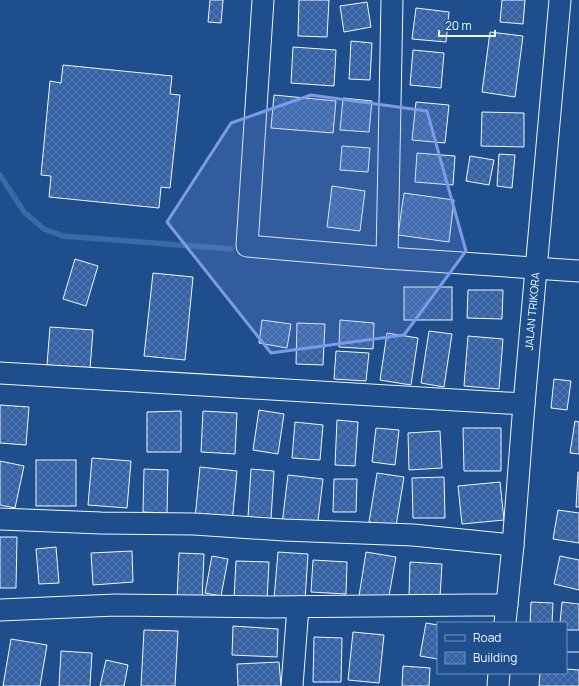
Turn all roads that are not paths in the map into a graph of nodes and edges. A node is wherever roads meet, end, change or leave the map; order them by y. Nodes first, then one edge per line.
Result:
1 (263, 0) edge
2 (392, 0) edge
3 (560, 0) edge
4 (388, 258) junction
5 (536, 269) junction
6 (579, 271) edge
7 (0, 373) edge
8 (524, 404) junction
9 (0, 519) edge
10 (513, 545) junction
11 (298, 606) junction
12 (0, 610) edge
13 (506, 614) edge
14 (567, 641) edge
15 (579, 642) edge
16 (500, 674) edge
17 (292, 686) edge
18 (498, 686) edge

1 - 4 street
2 - 4 street
3 - 5 street, JALAN TRIKORA
4 - 5 street
5 - 6 street
5 - 8 street, JALAN TRIKORA
7 - 8 street
8 - 10 street, JALAN TRIKORA
9 - 10 street
10 - 13 street, JALAN TRIKORA
11 - 12 street
11 - 13 street
11 - 17 street
14 - 15 street
16 - 18 street

